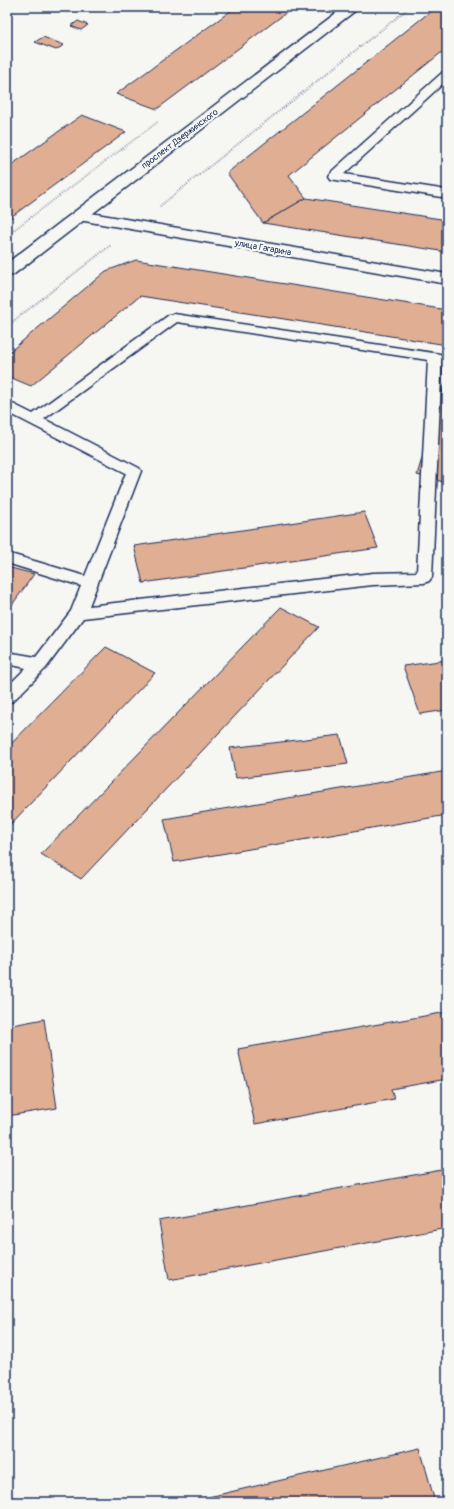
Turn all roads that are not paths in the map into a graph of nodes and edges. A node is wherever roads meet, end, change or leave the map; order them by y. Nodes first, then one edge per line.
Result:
1 (353, 7) edge
2 (447, 74) edge
3 (447, 194) edge
4 (79, 216) junction
5 (7, 271) edge
6 (447, 279) edge
7 (11, 413) edge
8 (34, 420) junction
9 (7, 558) edge
10 (90, 583) junction
11 (78, 613) junction
12 (7, 658) edge
13 (40, 664) junction
14 (7, 696) edge

1 - 4 main road, проспект Дзержинского
2 - 3 lane
4 - 5 main road, проспект Дзержинского
4 - 6 main road, улица Гагарина
7 - 8 lane
8 - 10 lane
8 - 11 lane
9 - 10 lane
10 - 11 lane
11 - 13 lane
12 - 13 lane
13 - 14 lane

